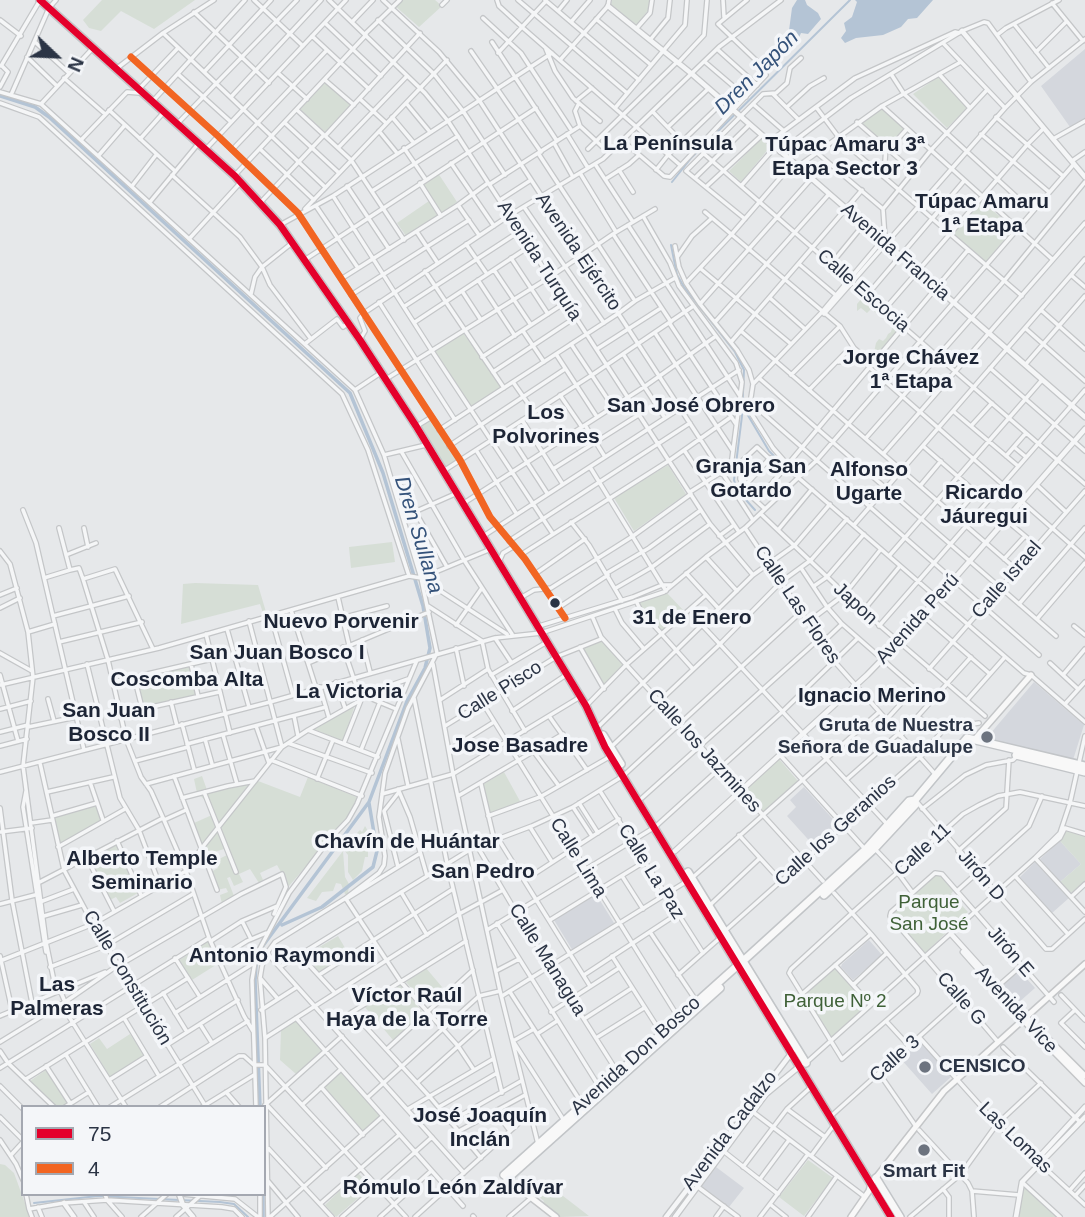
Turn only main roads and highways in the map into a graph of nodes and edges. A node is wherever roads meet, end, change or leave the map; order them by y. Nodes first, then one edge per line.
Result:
1 (40, 0) edge
2 (1031, 675) road end
3 (596, 725) junction
4 (971, 738) junction
5 (1013, 758) road end
6 (1081, 768) edge
7 (625, 775) junction
8 (915, 800) junction
9 (656, 825) junction
10 (690, 879) junction
11 (829, 887) junction
12 (723, 934) junction
13 (1085, 964) edge
14 (742, 965) junction
15 (1024, 1019) junction
16 (1085, 1076) edge
17 (1085, 1083) edge
18 (602, 1091) junction
19 (505, 1177) junction
20 (874, 1181) junction
21 (888, 1215) edge
22 (551, 1216) edge
23 (851, 1217) edge
24 (900, 1217) edge

1 - 3 main road
2 - 4 main road, Avenida Don Bosco
3 - 7 main road
3 - 7 main road
4 - 6 main road
4 - 8 main road, Avenida Don Bosco
5 - 6 main road
7 - 9 main road
7 - 9 main road
8 - 11 main road, Avenida Don Bosco
8 - 11 main road, Avenida Don Bosco
9 - 10 main road
9 - 10 main road
10 - 12 main road
10 - 12 main road
11 - 14 main road, Avenida Don Bosco
12 - 14 main road
13 - 15 main road
14 - 18 main road, Avenida Don Bosco
14 - 18 main road, Avenida Don Bosco
14 - 20 main road
15 - 16 main road, Avenida Vice
15 - 17 main road, Avenida Vice
15 - 20 main road
18 - 19 main road, Avenida Don Bosco
18 - 19 main road, Avenida Don Bosco
19 - 22 main road
20 - 21 main road
20 - 23 main road
20 - 24 main road

